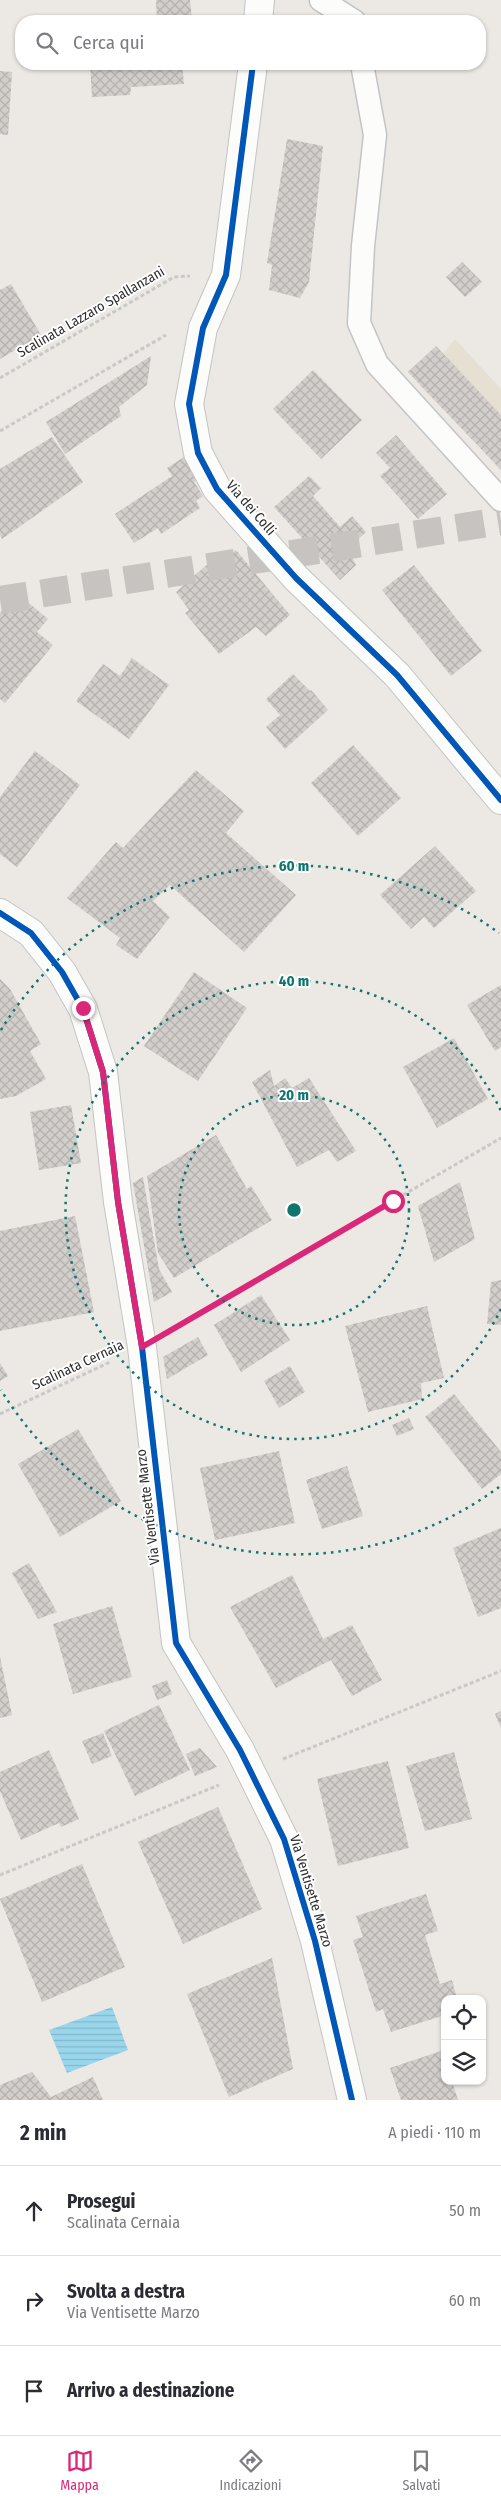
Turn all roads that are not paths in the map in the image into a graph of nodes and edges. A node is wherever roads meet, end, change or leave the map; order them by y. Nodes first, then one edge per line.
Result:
1 (260, 0) edge
2 (321, 0) edge
3 (259, 15) edge
4 (345, 15) edge
5 (253, 70) edge
6 (363, 70) edge
7 (501, 500) edge
8 (501, 800) edge
9 (0, 913) edge
10 (352, 2100) edge

1 - 3 street
2 - 4 lane
5 - 8 street, Via dei Colli
6 - 7 lane
9 - 10 street, Via Ventisette Marzo

